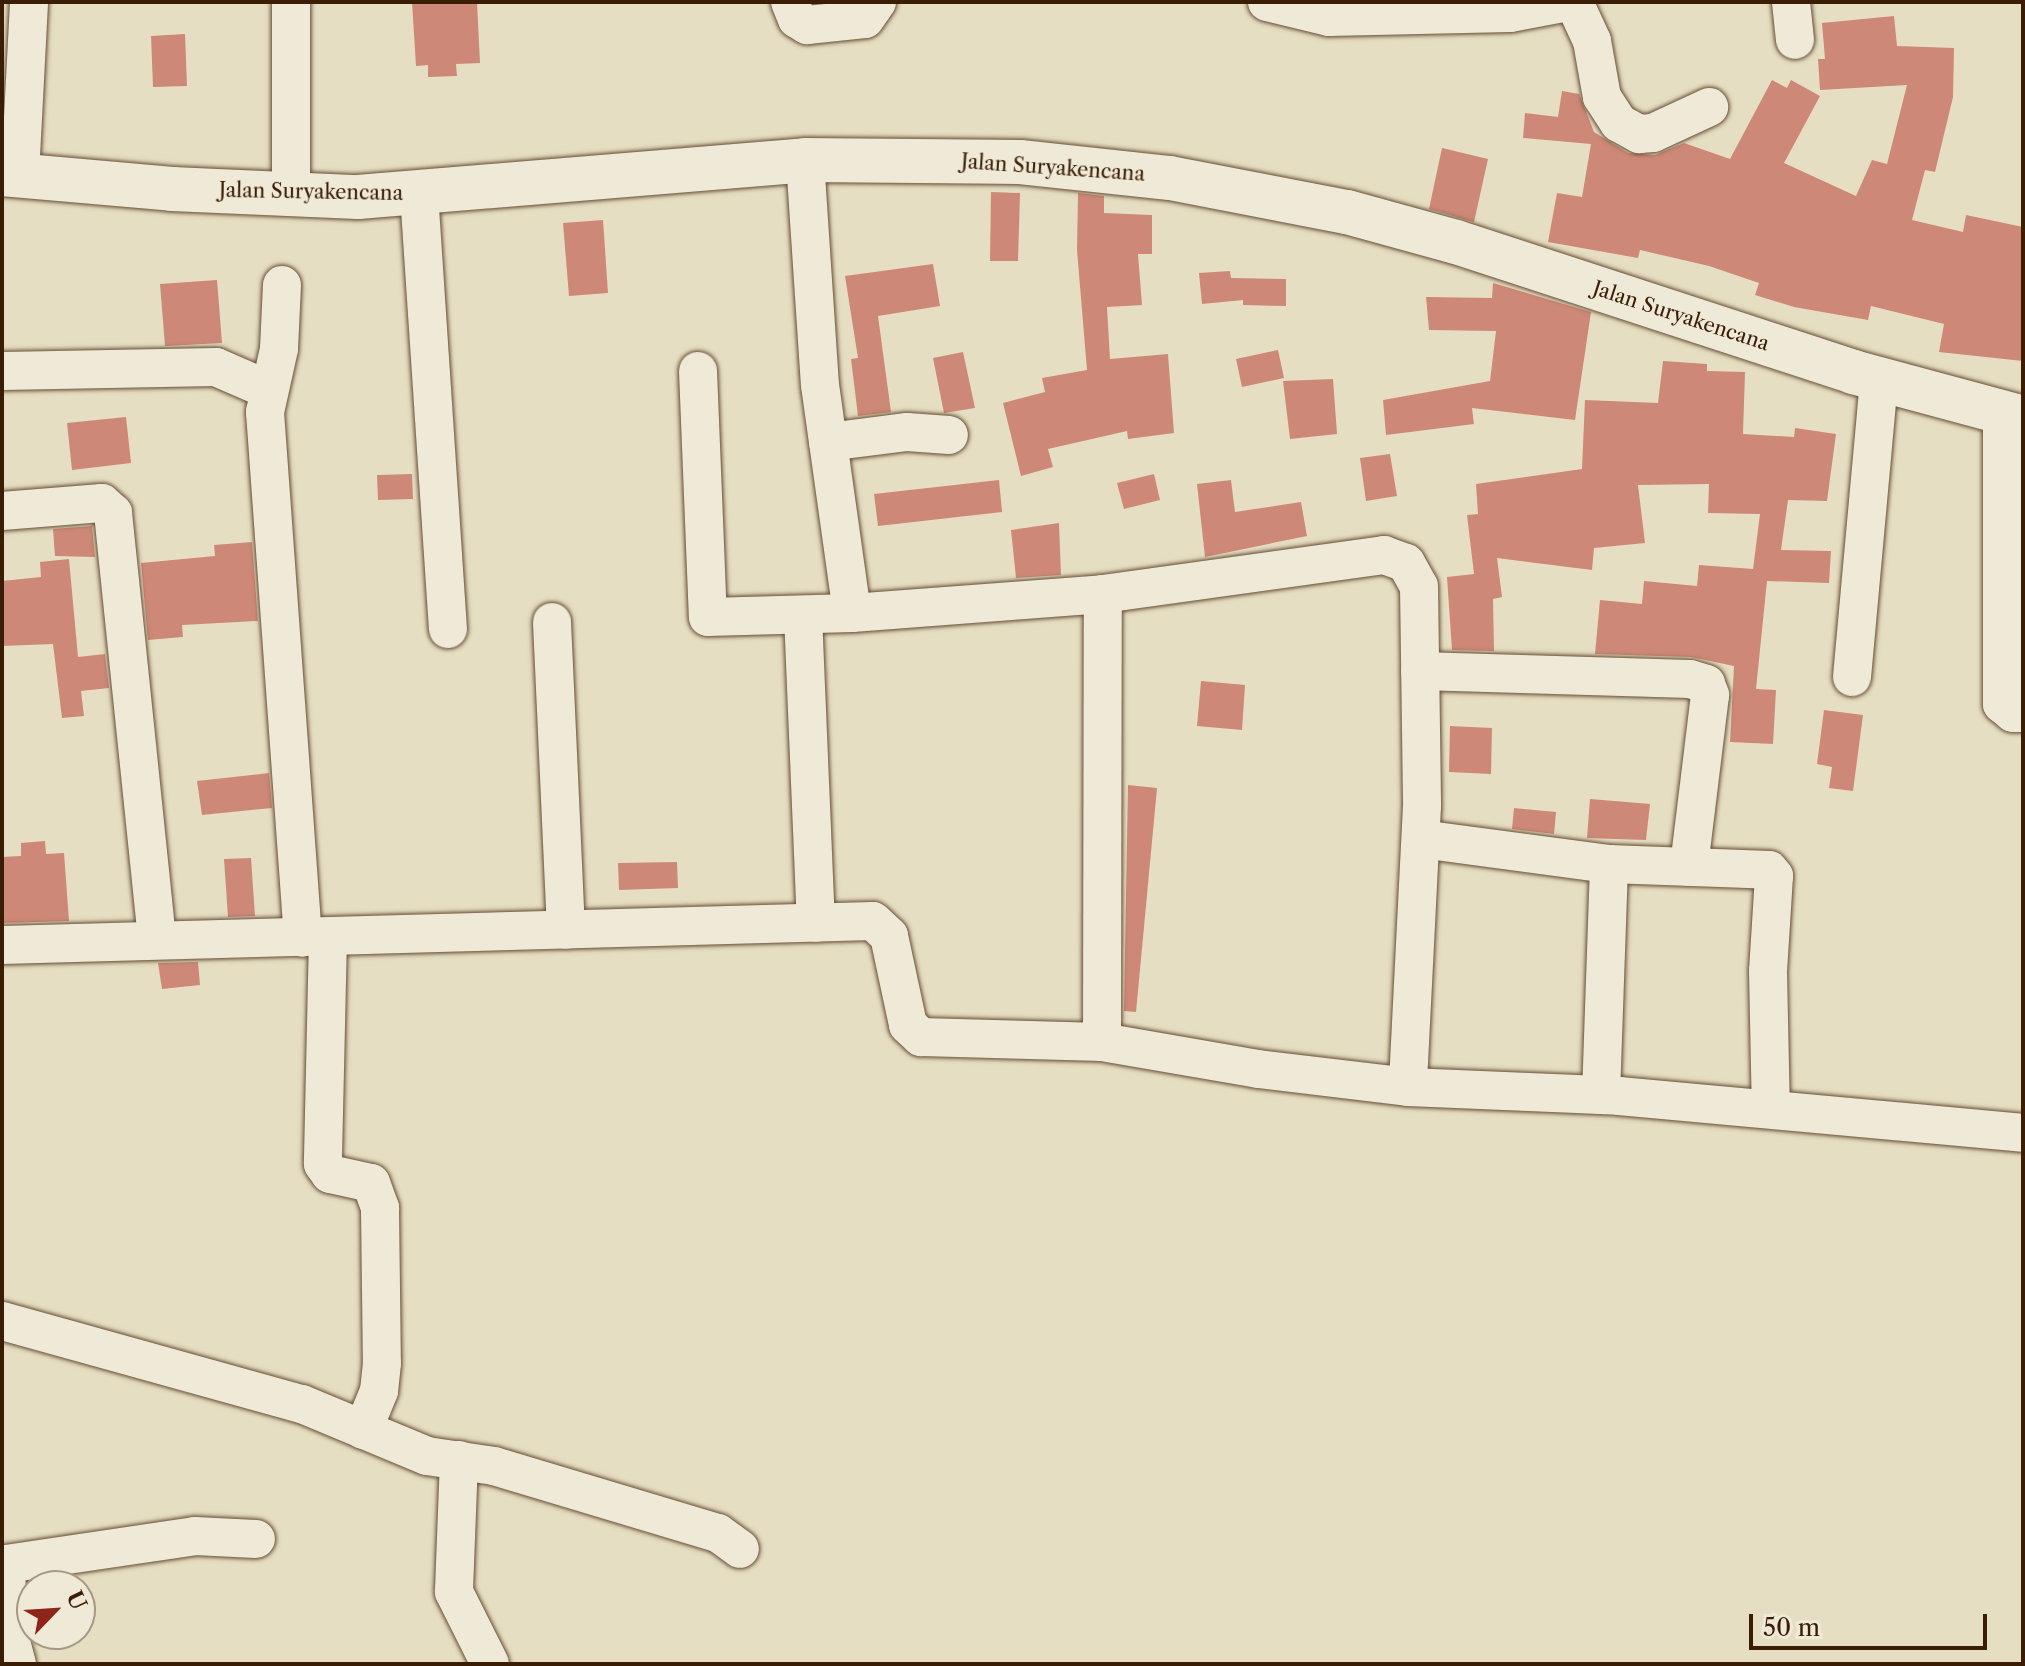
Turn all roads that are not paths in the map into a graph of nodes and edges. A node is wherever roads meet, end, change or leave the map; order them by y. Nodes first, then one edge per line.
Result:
1 (29, 2) edge
2 (291, 2) edge
3 (790, 2) edge
4 (877, 2) edge
5 (1267, 2) edge
6 (1571, 2) edge
7 (1791, 2) edge
8 (1795, 40) dead end
9 (1709, 107) dead end
10 (805, 160) junction
11 (11, 174) edge
12 (419, 193) junction
13 (291, 194) junction
14 (282, 285) dead end
15 (2, 371) edge
16 (698, 371) dead end
17 (1879, 380) junction
18 (269, 390) junction
19 (2013, 417) edge
20 (949, 435) dead end
21 (828, 442) junction
22 (2, 511) edge
23 (1103, 594) junction
24 (852, 613) junction
25 (803, 615) junction
26 (552, 622) dead end
27 (448, 629) dead end
28 (1420, 671) junction
29 (1852, 677) dead end
30 (2023, 713) edge
31 (1421, 839) junction
32 (1609, 864) junction
33 (1689, 867) junction
34 (816, 923) junction
35 (566, 930) junction
36 (316, 938) junction
37 (157, 940) junction
38 (2, 945) edge
39 (1102, 1042) junction
40 (1408, 1087) junction
41 (1601, 1095) junction
42 (1771, 1109) junction
43 (2023, 1133) edge
44 (2, 1321) edge
45 (363, 1430) junction
46 (459, 1460) junction
47 (256, 1539) dead end
48 (740, 1549) dead end
49 (17, 1664) edge
50 (490, 1664) edge

1 - 11 street
2 - 13 street
3 - 4 street
5 - 6 street
6 - 9 street
7 - 8 street
10 - 12 street, Jalan Suryakencana
10 - 17 street, Jalan Suryakencana
10 - 21 street
11 - 13 street, Jalan Suryakencana
12 - 13 street, Jalan Suryakencana
12 - 27 street
14 - 18 street
15 - 18 street
16 - 25 street
17 - 19 street, Jalan Suryakencana
17 - 29 street
18 - 36 street
19 - 30 street
20 - 21 street
21 - 24 street
22 - 37 street
23 - 24 street
23 - 28 street
23 - 39 street
24 - 25 street
25 - 34 street
26 - 35 street
28 - 31 street
28 - 33 street
31 - 32 street
31 - 40 street
32 - 33 street
32 - 41 street
33 - 42 street
34 - 35 street
34 - 39 street
35 - 36 street
36 - 37 street
36 - 45 street
37 - 38 street
39 - 40 street
40 - 41 street
41 - 42 street
42 - 43 street
44 - 45 street
45 - 46 street
46 - 48 street
46 - 50 street
47 - 49 street

